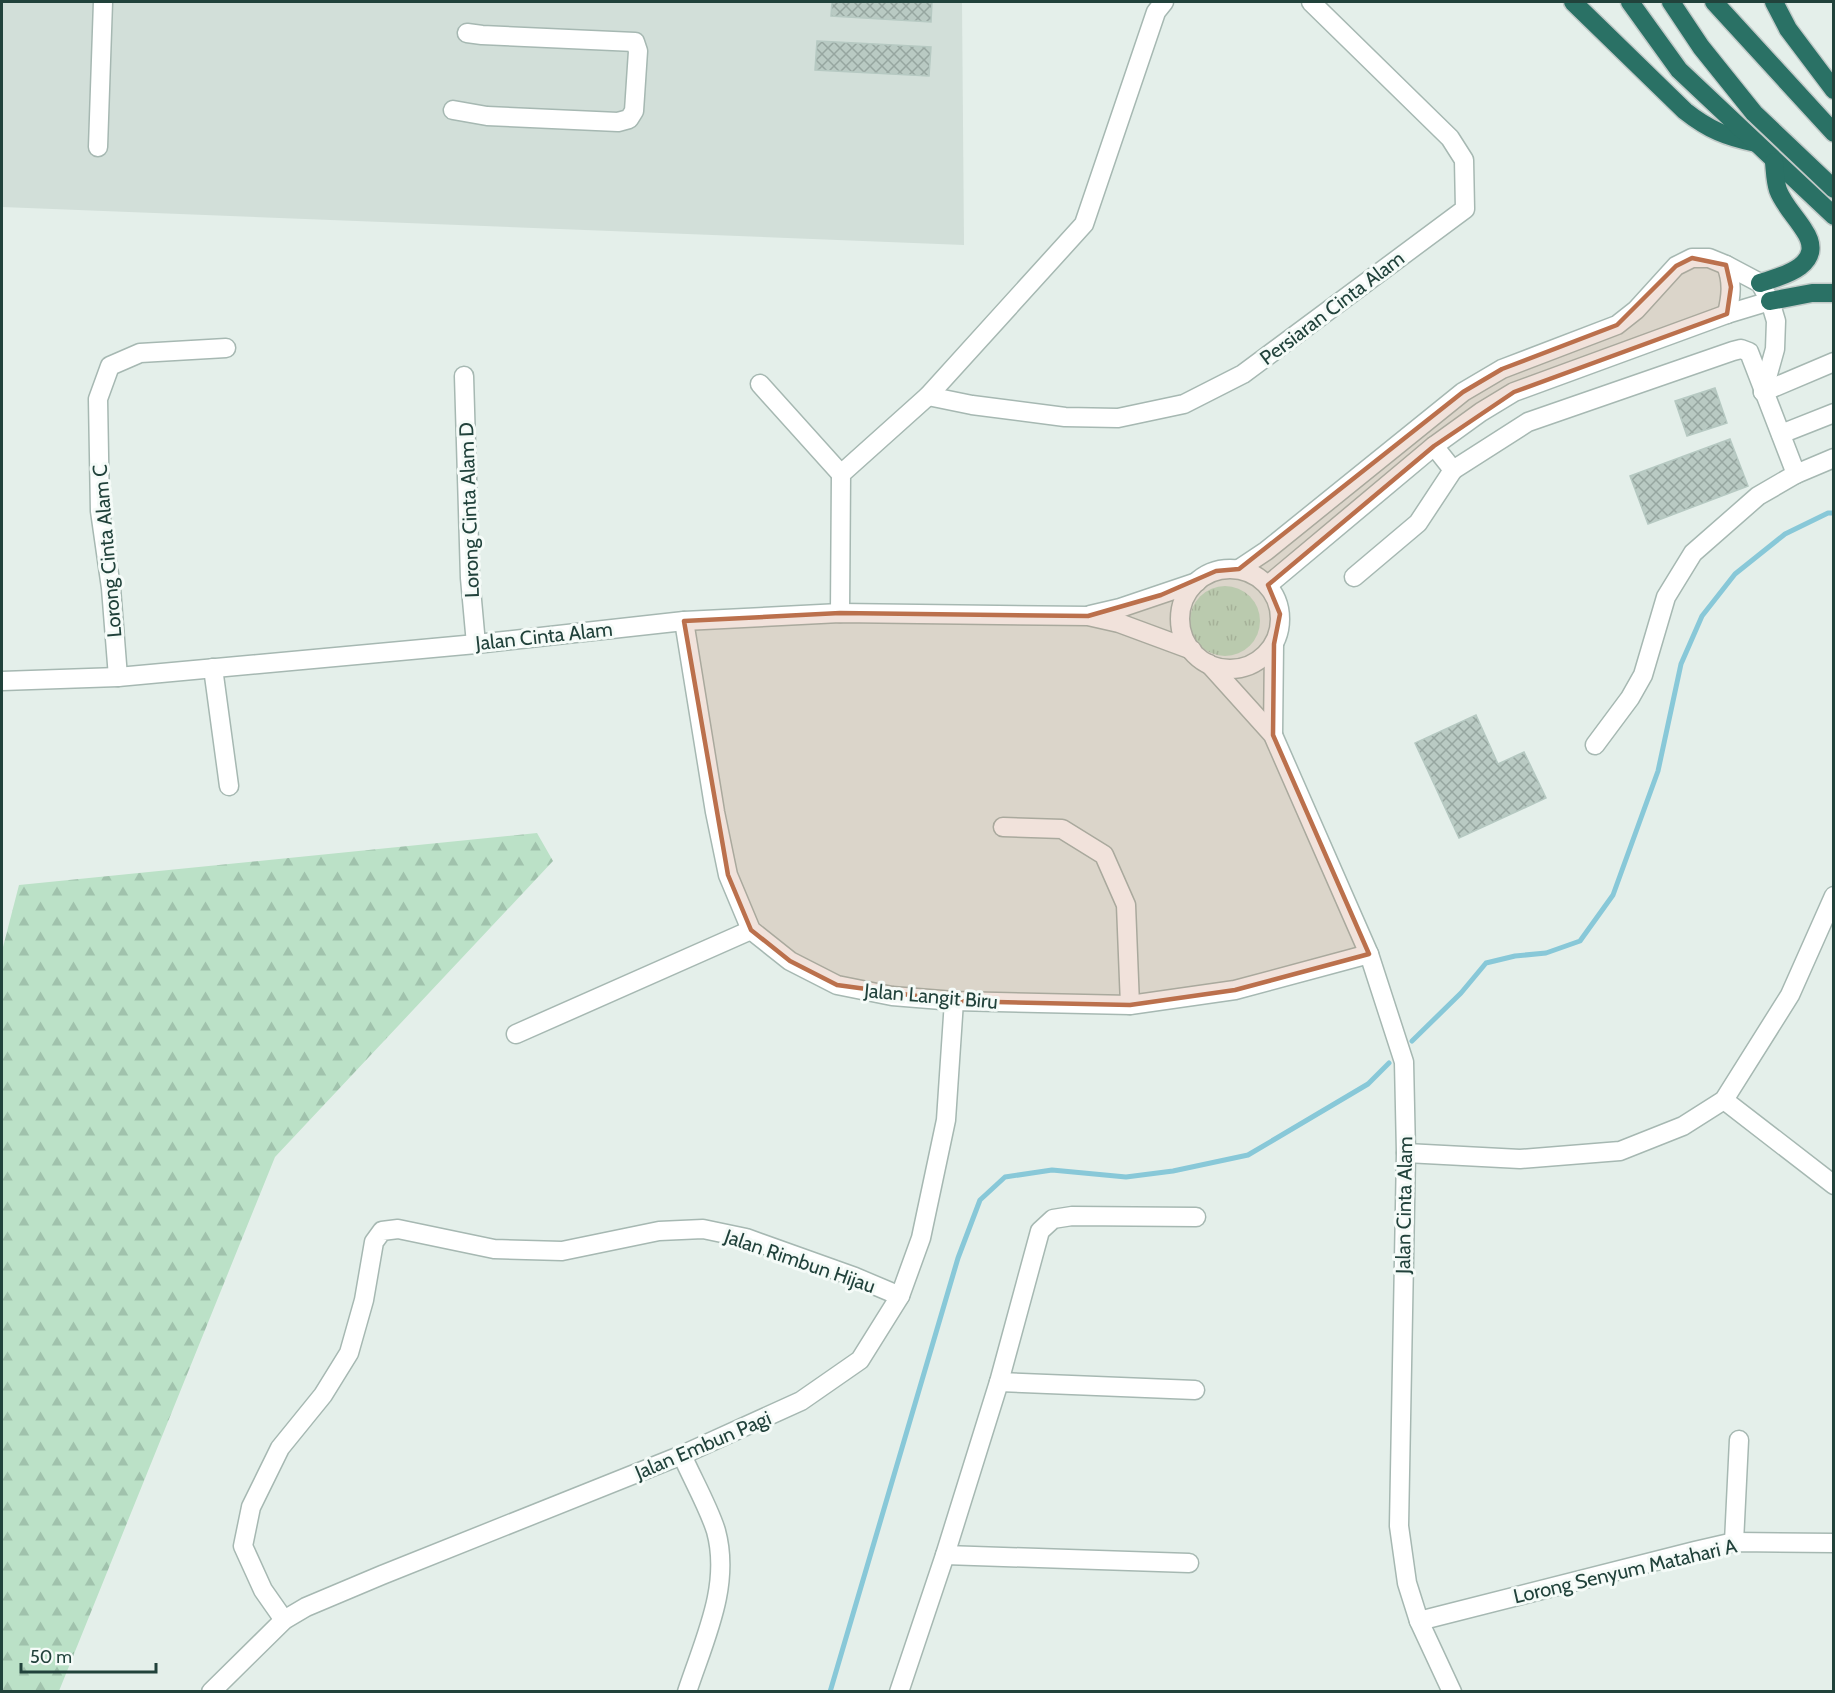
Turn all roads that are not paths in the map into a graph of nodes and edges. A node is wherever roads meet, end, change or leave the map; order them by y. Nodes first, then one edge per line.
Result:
1 (103, 2) edge
2 (1164, 2) edge
3 (1311, 2) edge
4 (1573, 2) edge
5 (1630, 2) edge
6 (1671, 2) edge
7 (1714, 2) edge
8 (1774, 2) edge
9 (467, 33) dead end
10 (1833, 90) edge
11 (453, 110) dead end
12 (1833, 133) edge
13 (1756, 143) junction
14 (98, 147) dead end
15 (1774, 162) junction
16 (1833, 189) edge
17 (1833, 216) edge
18 (1726, 265) junction
19 (1760, 283) junction
20 (1833, 293) edge
21 (1770, 301) junction
22 (1727, 314) junction
23 (226, 348) dead end
24 (1833, 362) edge
25 (464, 376) dead end
26 (760, 384) dead end
27 (1515, 392) junction
28 (1763, 392) junction
29 (928, 396) junction
30 (1833, 413) edge
31 (1528, 422) junction
32 (1781, 434) junction
33 (1434, 446) junction
34 (1833, 458) edge
35 (1453, 470) junction
36 (841, 474) junction
37 (1796, 474) junction
38 (1239, 569) junction
39 (1354, 577) dead end
40 (1197, 582) junction
41 (1268, 585) junction
42 (840, 614) junction
43 (1088, 616) junction
44 (684, 621) junction
45 (476, 644) junction
46 (1274, 644) junction
47 (1192, 650) junction
48 (1209, 664) junction
49 (213, 668) junction
50 (118, 677) junction
51 (2, 681) edge
52 (1273, 735) junction
53 (1595, 745) dead end
54 (229, 786) dead end
55 (1003, 827) dead end
56 (1833, 896) edge
57 (751, 930) junction
58 (1369, 954) junction
59 (954, 1001) junction
60 (1130, 1005) junction
61 (516, 1034) dead end
62 (1724, 1100) junction
63 (1406, 1153) junction
64 (1833, 1185) edge
65 (1196, 1217) dead end
66 (900, 1296) junction
67 (999, 1382) junction
68 (1195, 1390) dead end
69 (1739, 1440) dead end
70 (682, 1455) junction
71 (1734, 1542) junction
72 (1833, 1543) edge
73 (945, 1555) junction
74 (1189, 1563) dead end
75 (284, 1620) junction
76 (1419, 1621) junction
77 (211, 1692) edge
78 (687, 1692) edge
79 (899, 1692) edge
80 (1452, 1692) edge

1 - 14 street
2 - 29 street
3 - 29 street, Persiaran Cinta Alam
4 - 13 highway
5 - 13 highway
6 - 16 highway
7 - 12 highway
8 - 10 highway
9 - 11 street
13 - 15 highway
15 - 17 highway
15 - 19 highway
18 - 19 street
18 - 22 street
18 - 38 street
19 - 21 street
20 - 21 highway
21 - 22 street
21 - 28 street
22 - 27 street
23 - 50 street, Lorong Cinta Alam C
24 - 28 street
25 - 45 street, Lorong Cinta Alam D
26 - 36 street
27 - 31 street
27 - 33 street
28 - 31 street
28 - 32 street
29 - 36 street
30 - 32 street
31 - 35 street
32 - 37 street
33 - 35 street
33 - 41 street
34 - 37 street
35 - 39 street
36 - 42 street
37 - 53 street
38 - 40 street
38 - 41 street
40 - 43 street, Jalan Cinta Alam
40 - 47 street
41 - 46 street
42 - 43 street, Jalan Cinta Alam
42 - 44 street, Jalan Cinta Alam
43 - 47 street, Jalan Cinta Alam
44 - 45 street, Jalan Cinta Alam
44 - 57 street, Jalan Langit Biru
45 - 49 street, Jalan Cinta Alam
46 - 48 street
46 - 52 street, Jalan Cinta Alam
47 - 48 street
48 - 52 street, Jalan Cinta Alam
49 - 50 street, Jalan Cinta Alam
49 - 54 street
50 - 51 street, Jalan Cinta Alam
52 - 58 street, Jalan Cinta Alam
55 - 60 street
56 - 62 street
57 - 59 street, Jalan Langit Biru
57 - 61 street
58 - 60 street, Jalan Langit Biru
58 - 63 street, Jalan Cinta Alam
59 - 60 street, Jalan Langit Biru
59 - 66 street, Jalan Embun Pagi
62 - 63 street
62 - 64 street
63 - 76 street, Jalan Cinta Alam
65 - 67 street
66 - 70 street, Jalan Embun Pagi
66 - 75 street, Jalan Rimbun Hijau
67 - 68 street
67 - 73 street
69 - 71 street
70 - 75 street, Jalan Embun Pagi
70 - 78 street
71 - 72 street, Lorong Senyum Matahari A
71 - 76 street, Lorong Senyum Matahari A
73 - 74 street
73 - 79 street
75 - 77 street, Jalan Embun Pagi
76 - 80 street, Jalan Cinta Alam

